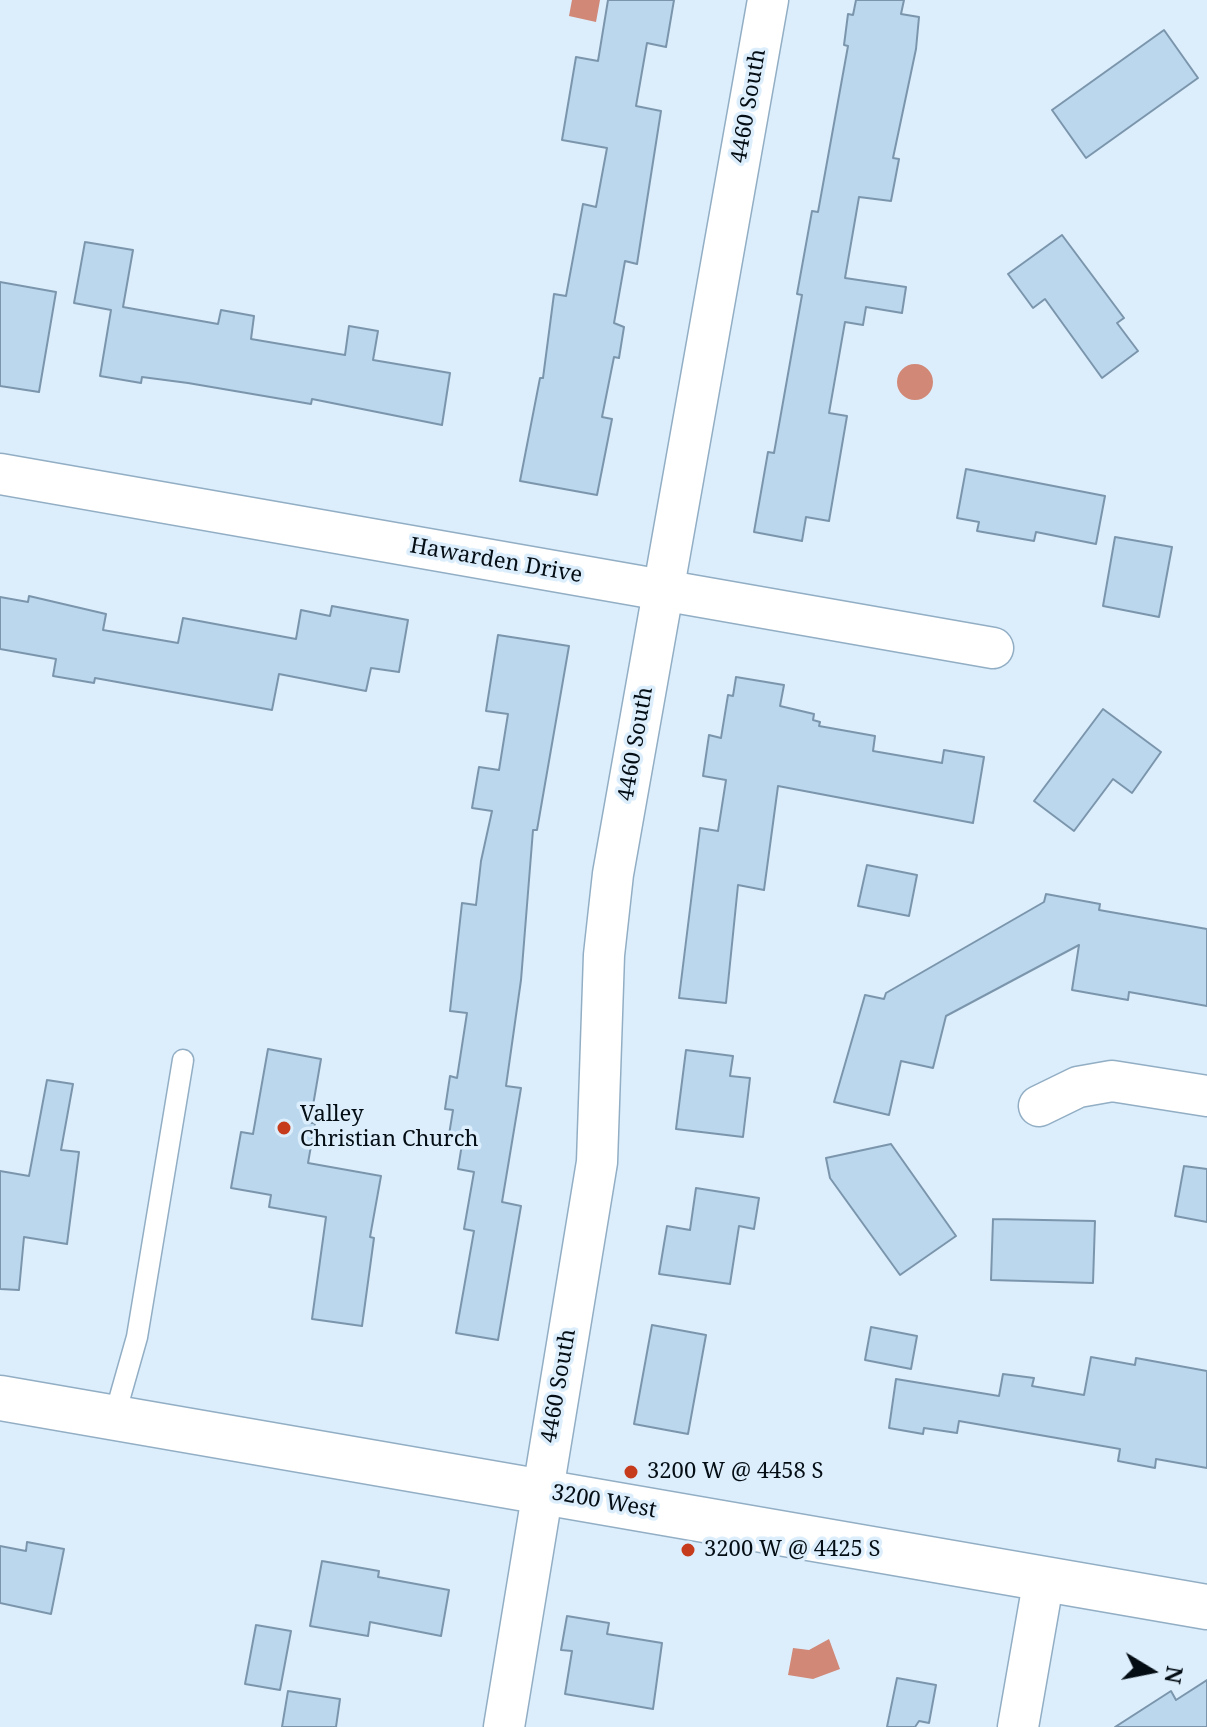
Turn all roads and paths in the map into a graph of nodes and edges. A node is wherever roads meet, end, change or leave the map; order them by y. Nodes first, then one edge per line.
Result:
1 (768, 0) edge
2 (0, 474) edge
3 (664, 590) junction
4 (993, 648) dead end
5 (183, 1060) dead end
6 (1207, 1096) edge
7 (1039, 1106) dead end
8 (0, 1398) edge
9 (114, 1418) junction
10 (543, 1492) junction
11 (1044, 1578) junction
12 (1207, 1607) edge
13 (504, 1727) edge
14 (1018, 1727) edge

1 - 3 street, 4460 South
2 - 3 street, Hawarden Drive
3 - 4 street, Hawarden Drive
3 - 10 street, 4460 South
5 - 9 lane
6 - 7 street
8 - 9 street, 3200 West
9 - 10 street, 3200 West
10 - 11 street, 3200 West
10 - 13 street, 4460 South
11 - 12 street, 3200 West
11 - 14 street

